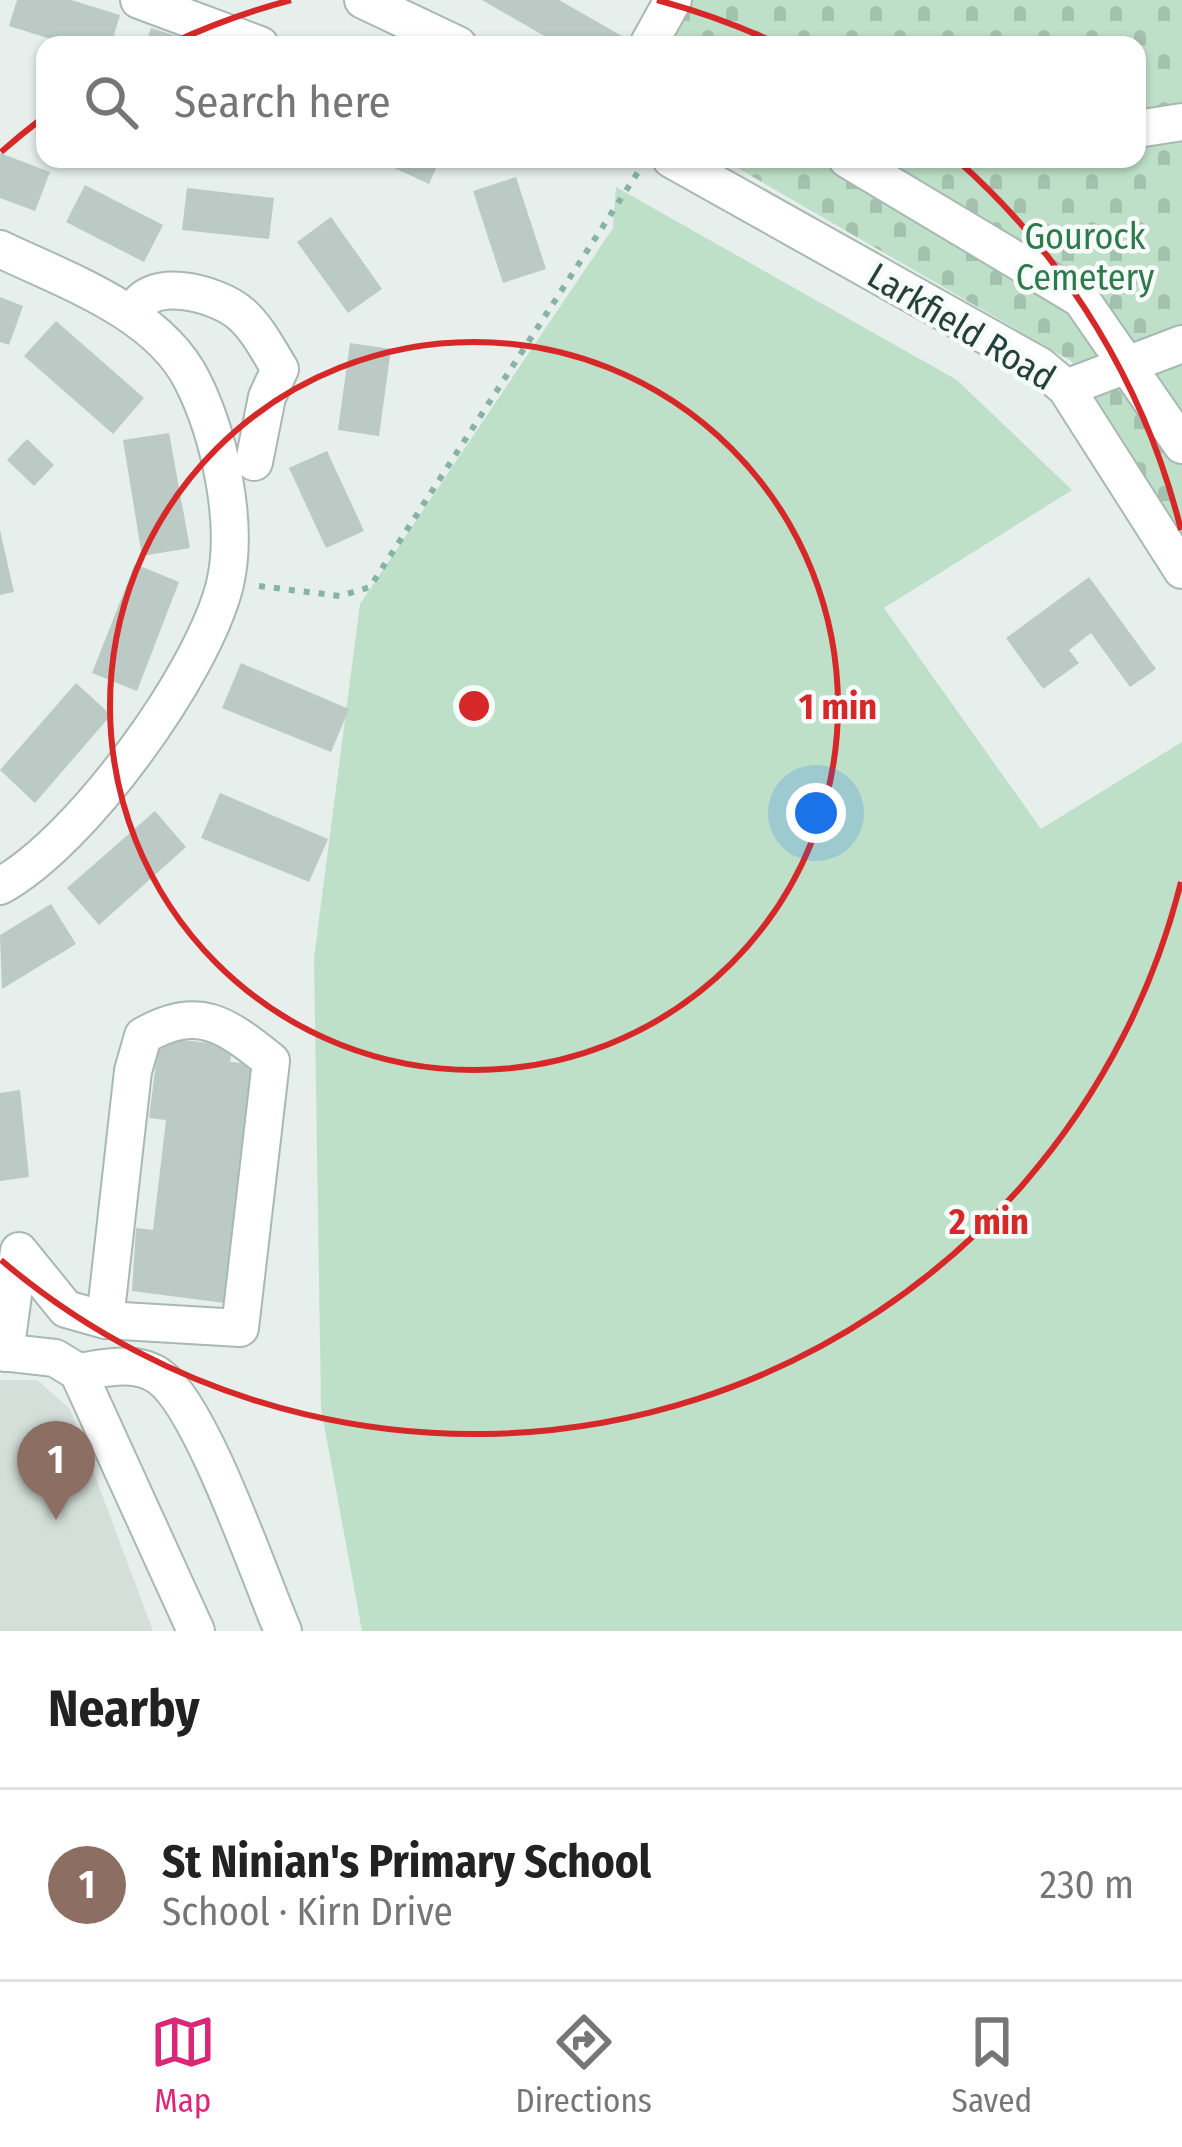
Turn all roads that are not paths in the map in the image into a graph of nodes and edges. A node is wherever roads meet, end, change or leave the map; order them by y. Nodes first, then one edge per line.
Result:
1 (139, 0) edge
2 (363, 0) edge
3 (673, 0) edge
4 (236, 36) edge
5 (439, 36) edge
6 (653, 36) edge
7 (1182, 122) edge
8 (1146, 127) edge
9 (687, 168) edge
10 (862, 168) edge
11 (0, 249) edge
12 (134, 314) junction
13 (1182, 344) edge
14 (1129, 364) junction
15 (1066, 388) junction
16 (1182, 446) edge
17 (254, 462) dead end
18 (1182, 570) edge
19 (0, 886) edge
20 (105, 1320) junction
21 (3, 1353) edge
22 (78, 1372) junction
23 (196, 1631) edge
24 (283, 1631) edge

1 - 4 street
2 - 5 street
3 - 6 street
7 - 8 street
9 - 15 street, Larkfield Road
10 - 14 street
11 - 12 street
12 - 17 street
12 - 19 street
13 - 14 street
14 - 15 street
14 - 16 street
15 - 18 street, Larkfield Road
20 - 20 street
20 - 21 street
21 - 22 street
22 - 23 street
22 - 24 street

